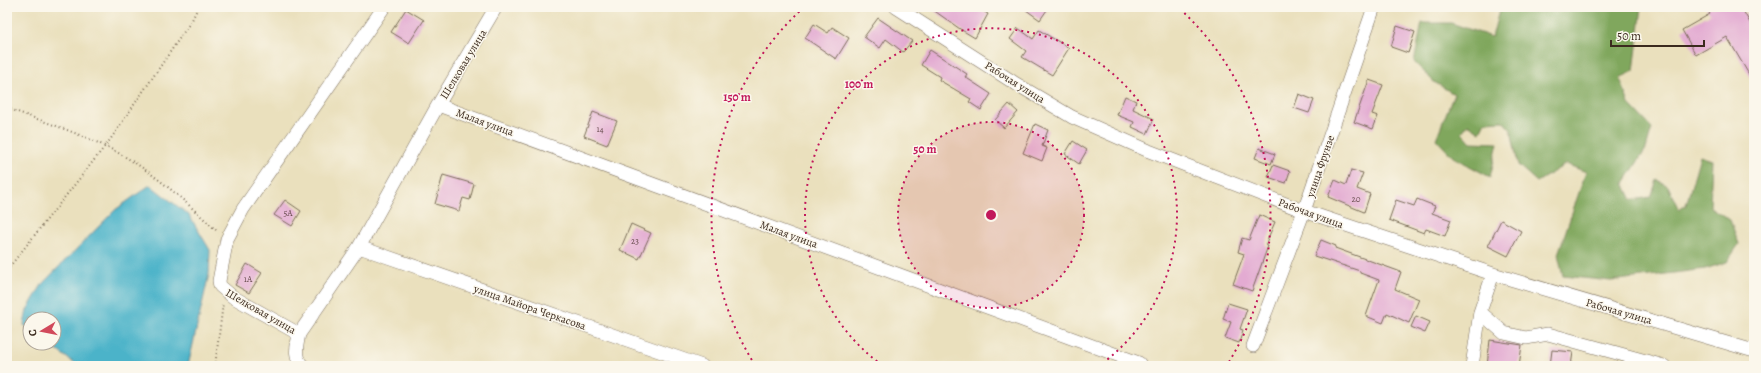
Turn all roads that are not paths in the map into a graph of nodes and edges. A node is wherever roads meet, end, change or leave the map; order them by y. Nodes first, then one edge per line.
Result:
1 (384, 7) edge
2 (496, 7) edge
3 (896, 7) edge
4 (1374, 7) edge
5 (438, 105) junction
6 (1304, 211) junction
7 (359, 247) junction
8 (1493, 274) junction
9 (1480, 312) junction
10 (299, 334) junction
11 (1253, 346) dead end
12 (1754, 351) edge
13 (1620, 360) edge
14 (1139, 363) dead end
15 (303, 366) edge
16 (702, 366) edge
17 (1472, 366) edge
18 (1664, 366) edge

1 - 10 street, Шелковая улица
2 - 5 street, Шелковая улица
3 - 6 street, Рабочая улица
4 - 6 street, улица Фрунзе
5 - 7 street, Шелковая улица
5 - 14 street, Малая улица
6 - 8 street, Рабочая улица
6 - 11 street, улица Фрунзе
7 - 10 street, Шелковая улица
7 - 16 street, улица Майора Черкасова
8 - 9 street
8 - 12 street, Рабочая улица
9 - 13 street
9 - 17 street
10 - 15 street
13 - 18 street

